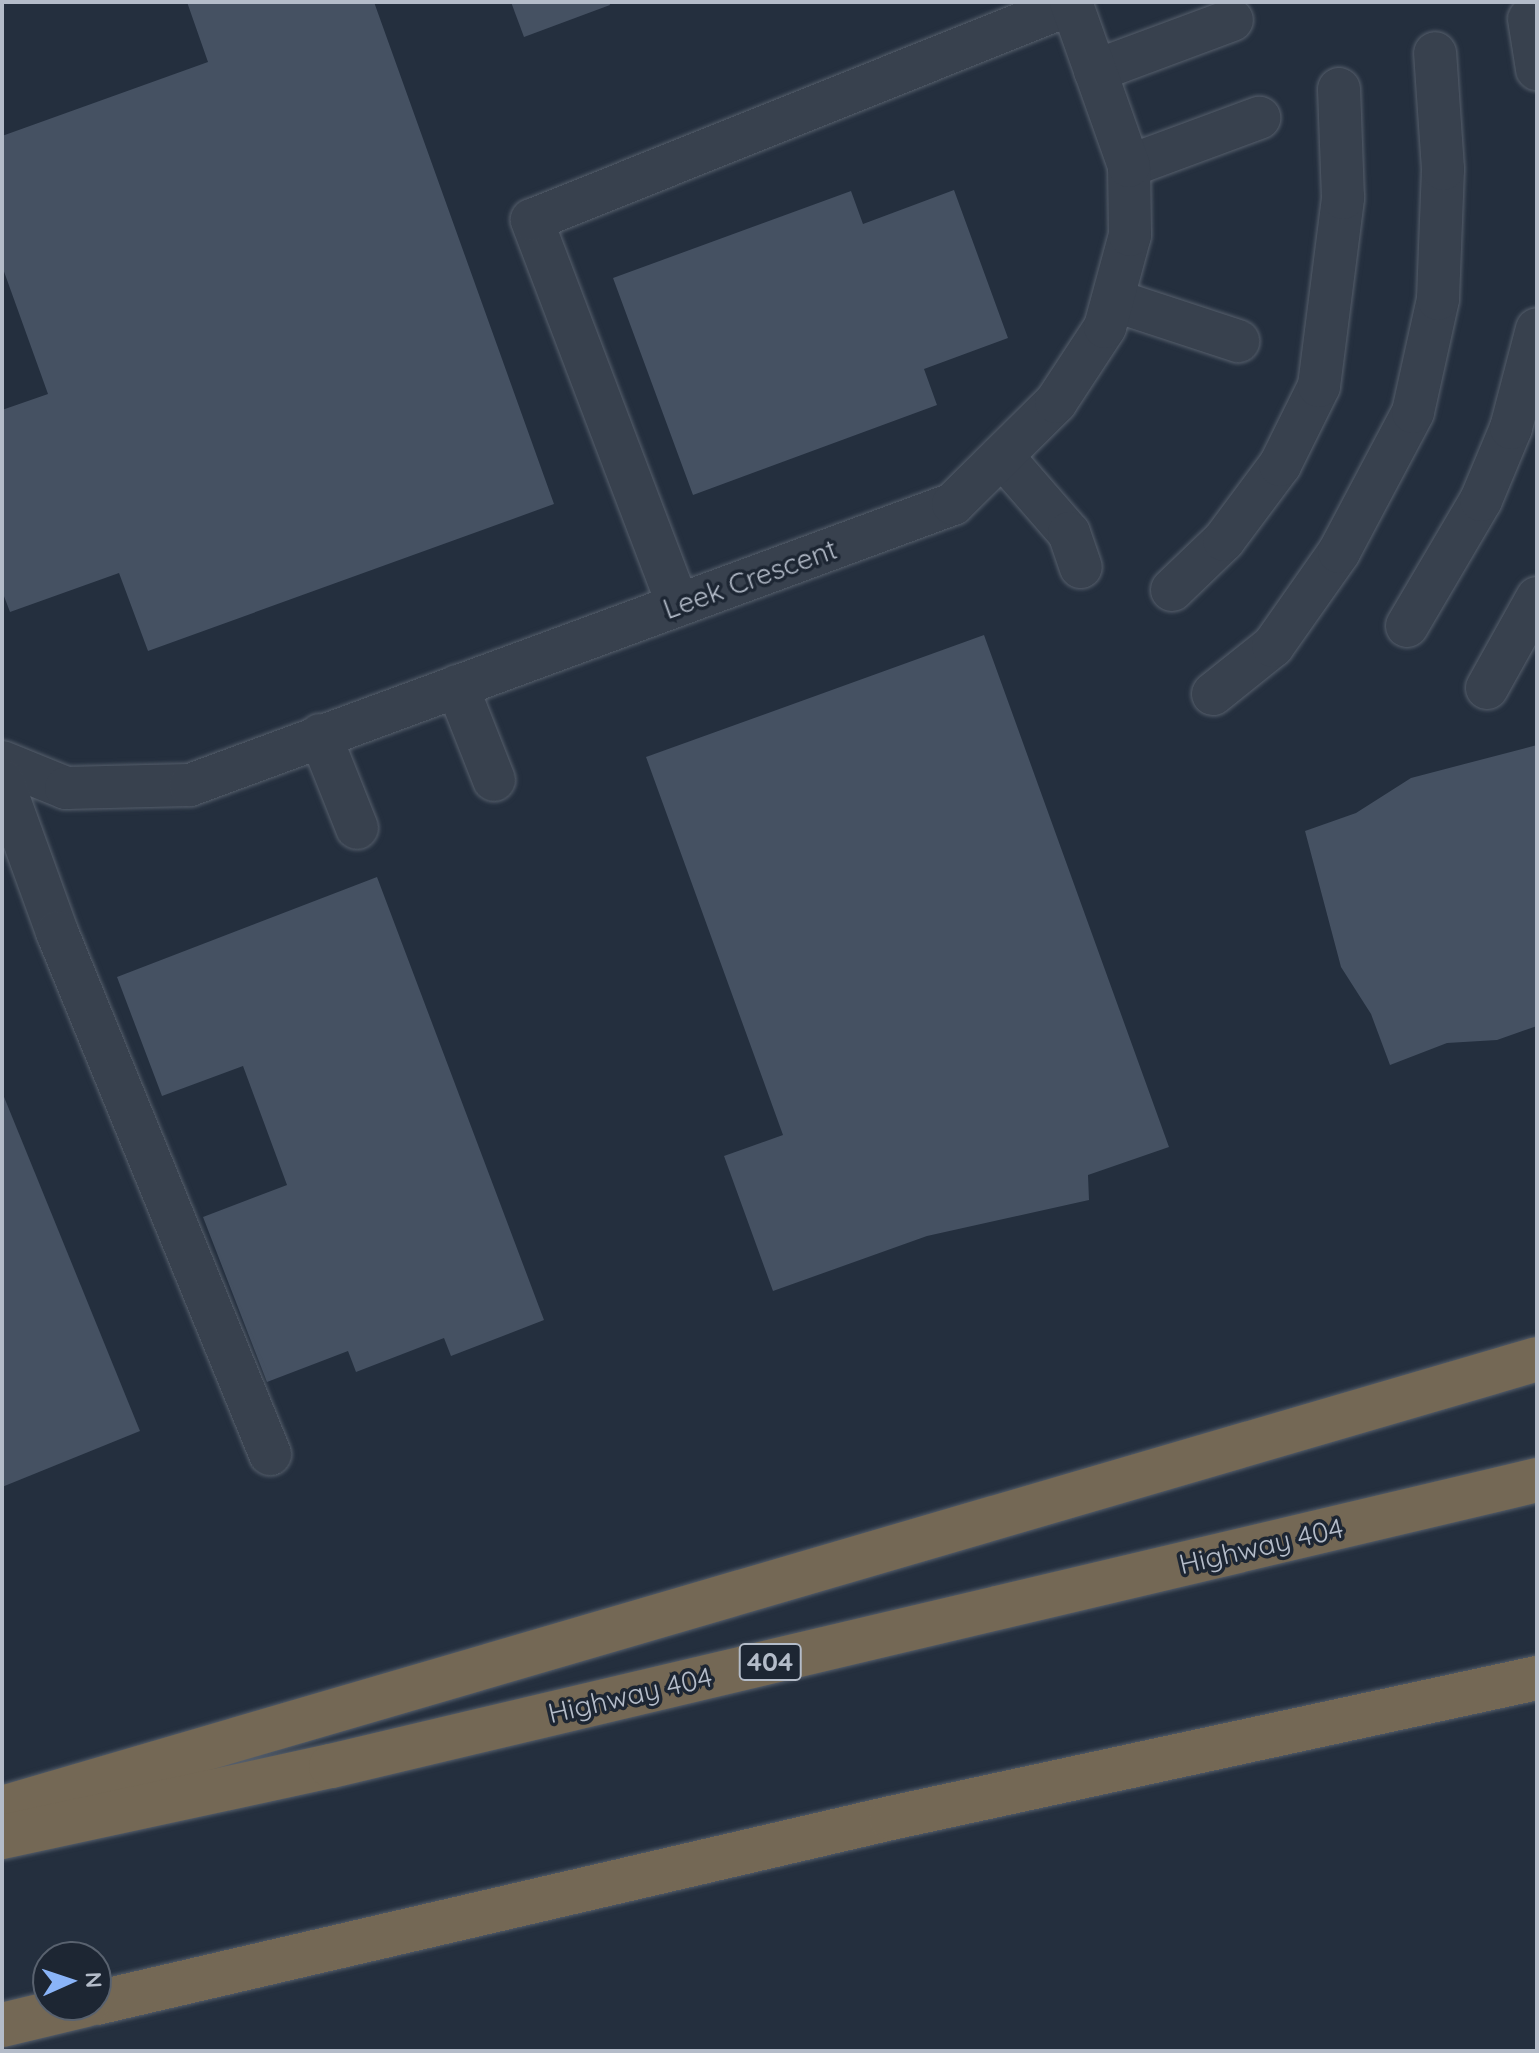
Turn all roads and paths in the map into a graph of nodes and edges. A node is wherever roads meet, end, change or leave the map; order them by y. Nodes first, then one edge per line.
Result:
1 (1071, 3) edge
2 (1529, 19) dead end
3 (1232, 20) dead end
4 (1435, 53) dead end
5 (1537, 69) edge
6 (1095, 71) junction
7 (1339, 89) dead end
8 (1259, 118) dead end
9 (1129, 166) junction
10 (1113, 300) junction
11 (1537, 329) edge
12 (1238, 341) dead end
13 (1002, 456) junction
14 (1081, 567) dead end
15 (1172, 590) dead end
16 (1537, 598) edge
17 (678, 605) junction
18 (1407, 626) dead end
19 (457, 686) junction
20 (1487, 688) dead end
21 (1213, 694) dead end
22 (320, 735) junction
23 (2, 762) edge
24 (2, 780) edge
25 (494, 780) dead end
26 (357, 828) dead end
27 (1537, 1359) edge
28 (270, 1454) dead end
29 (1537, 1480) edge
30 (1537, 1678) edge
31 (2, 1808) edge
32 (2, 1837) edge
33 (112, 1999) edge
34 (32, 2018) edge
35 (2, 2025) edge

1 - 6 street, Leek Crescent
1 - 17 street
2 - 5 street
3 - 6 street
4 - 21 street
6 - 9 street, Leek Crescent
7 - 15 street
8 - 9 street
9 - 10 street, Leek Crescent
10 - 12 street
10 - 13 street, Leek Crescent
11 - 18 street
13 - 14 street
13 - 17 street, Leek Crescent
16 - 20 street
17 - 19 street, Leek Crescent
19 - 22 street, Leek Crescent
19 - 25 street
22 - 23 street, Leek Crescent
22 - 26 street
24 - 28 street
27 - 31 highway
29 - 32 highway, Highway 404 / 404
30 - 33 highway
34 - 35 highway

